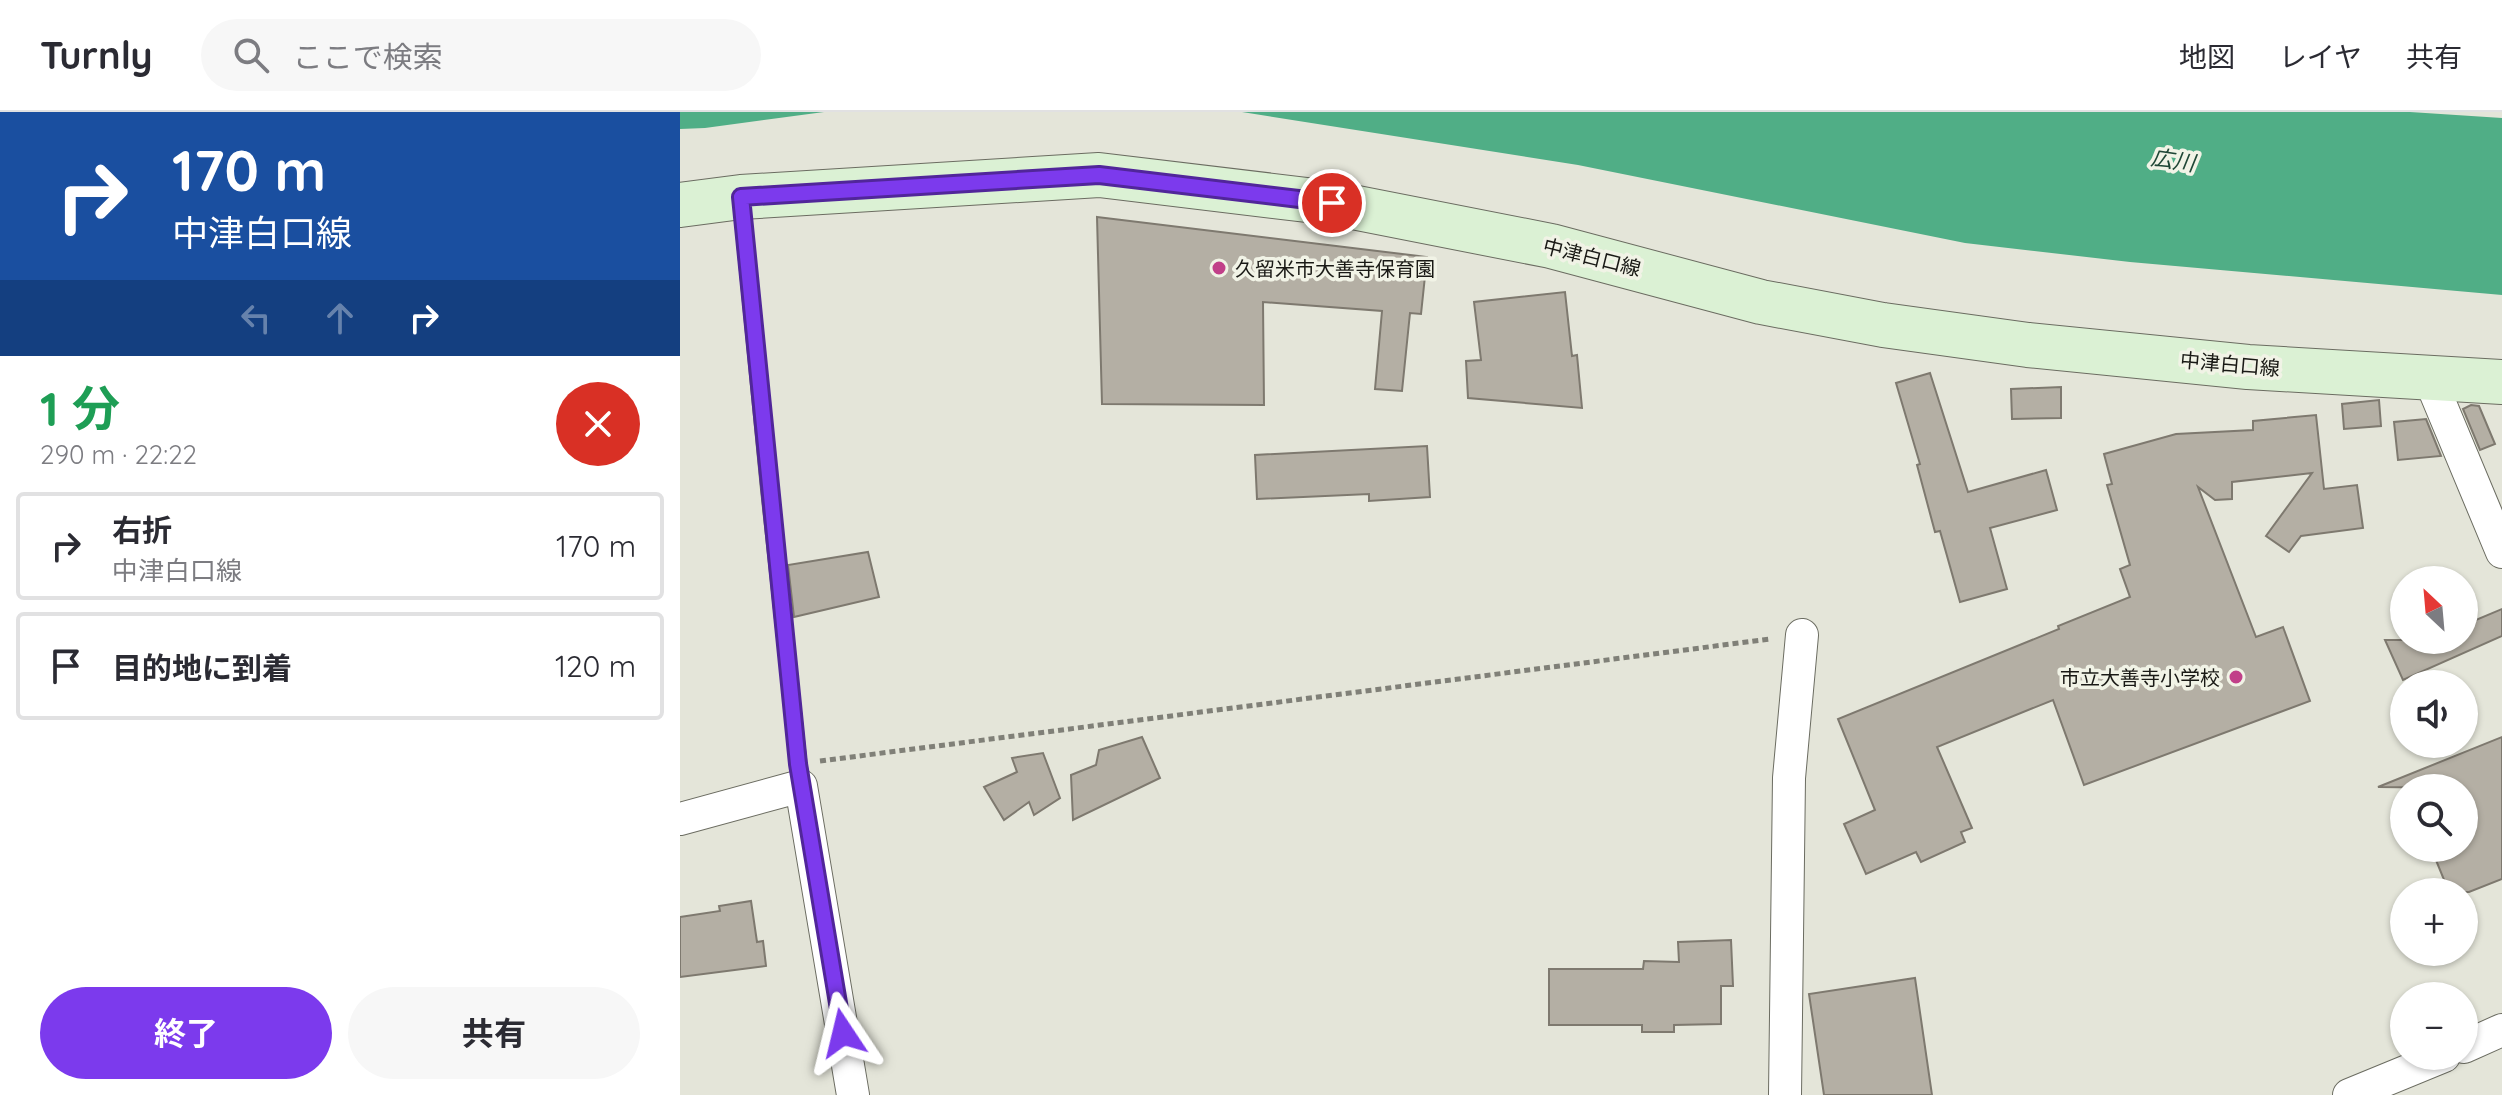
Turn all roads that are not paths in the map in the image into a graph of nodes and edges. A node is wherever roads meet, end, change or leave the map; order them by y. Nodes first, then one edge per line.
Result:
1 (741, 197) junction
2 (680, 205) edge
3 (2429, 377) junction
4 (2502, 382) edge
5 (2502, 552) edge
6 (1802, 635) road end
7 (800, 775) junction
8 (680, 819) edge
9 (2502, 1030) edge
10 (2478, 1041) edge
11 (2410, 1070) edge
12 (853, 1095) edge
13 (1785, 1095) edge
14 (2349, 1095) edge

1 - 2 main road, 中津白口線
1 - 3 main road, 中津白口線
1 - 7 lane
3 - 4 main road, 中津白口線
3 - 5 street
6 - 13 street
7 - 8 street
7 - 12 street
9 - 10 street
11 - 14 street

